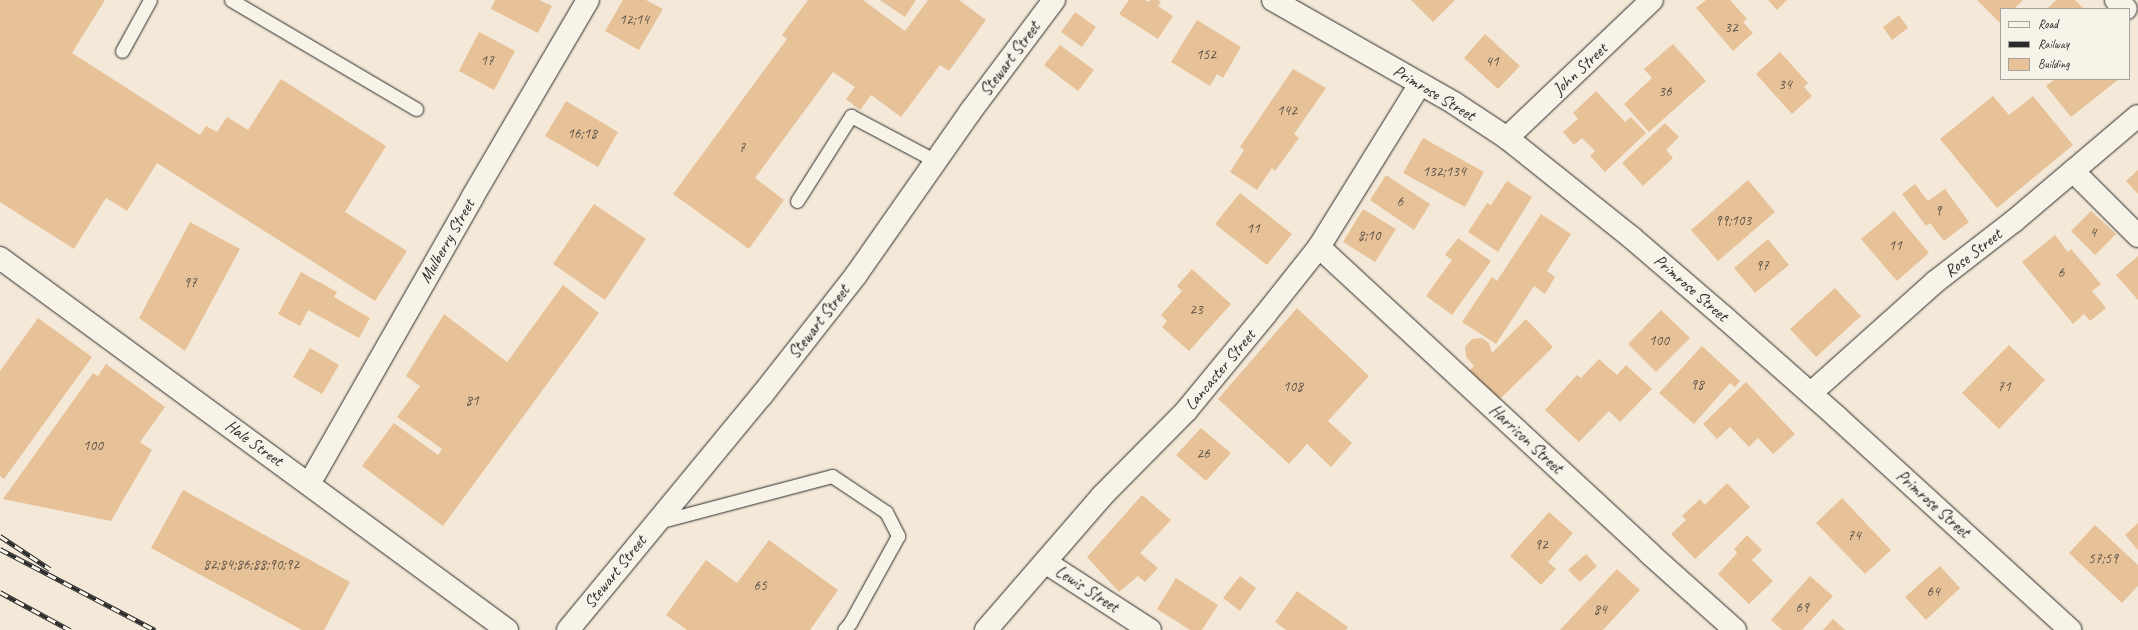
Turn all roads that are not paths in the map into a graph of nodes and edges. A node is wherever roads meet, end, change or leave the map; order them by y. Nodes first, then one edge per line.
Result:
1 (150, 0) edge
2 (231, 0) edge
3 (588, 0) edge
4 (1054, 0) edge
5 (1273, 0) edge
6 (1652, 0) edge
7 (2116, 0) edge
8 (2125, 8) edge
9 (2130, 13) edge
10 (2138, 21) edge
11 (122, 51) dead end
12 (1420, 84) junction
13 (416, 108) dead end
14 (2138, 116) edge
15 (1507, 138) junction
16 (936, 161) junction
17 (2073, 171) junction
18 (797, 201) dead end
19 (2138, 236) edge
20 (1319, 247) junction
21 (0, 258) edge
22 (1811, 393) junction
23 (309, 484) junction
24 (655, 523) junction
25 (1045, 562) junction
26 (507, 630) edge
27 (568, 630) edge
28 (844, 630) edge
29 (986, 630) edge
30 (1150, 630) edge
31 (1735, 630) edge
32 (2070, 630) edge

1 - 11 lane
2 - 13 lane
3 - 23 street, Mulberry Street
4 - 16 street, Stewart Street
5 - 12 street, Primrose Street
6 - 15 street, John Street
7 - 8 street
9 - 10 street
12 - 15 street, Primrose Street
12 - 20 street, Lancaster Street
14 - 17 street, Rose Street
15 - 22 street, Primrose Street
16 - 18 lane
16 - 24 street, Stewart Street
17 - 19 street
17 - 22 street, Rose Street
20 - 25 street, Lancaster Street
20 - 31 street, Harrison Street
21 - 23 street, Hale Street
22 - 32 street, Primrose Street
23 - 26 street, Hale Street
24 - 27 street, Stewart Street
24 - 28 lane
25 - 29 street, Lancaster Street
25 - 30 street, Lewis Street

